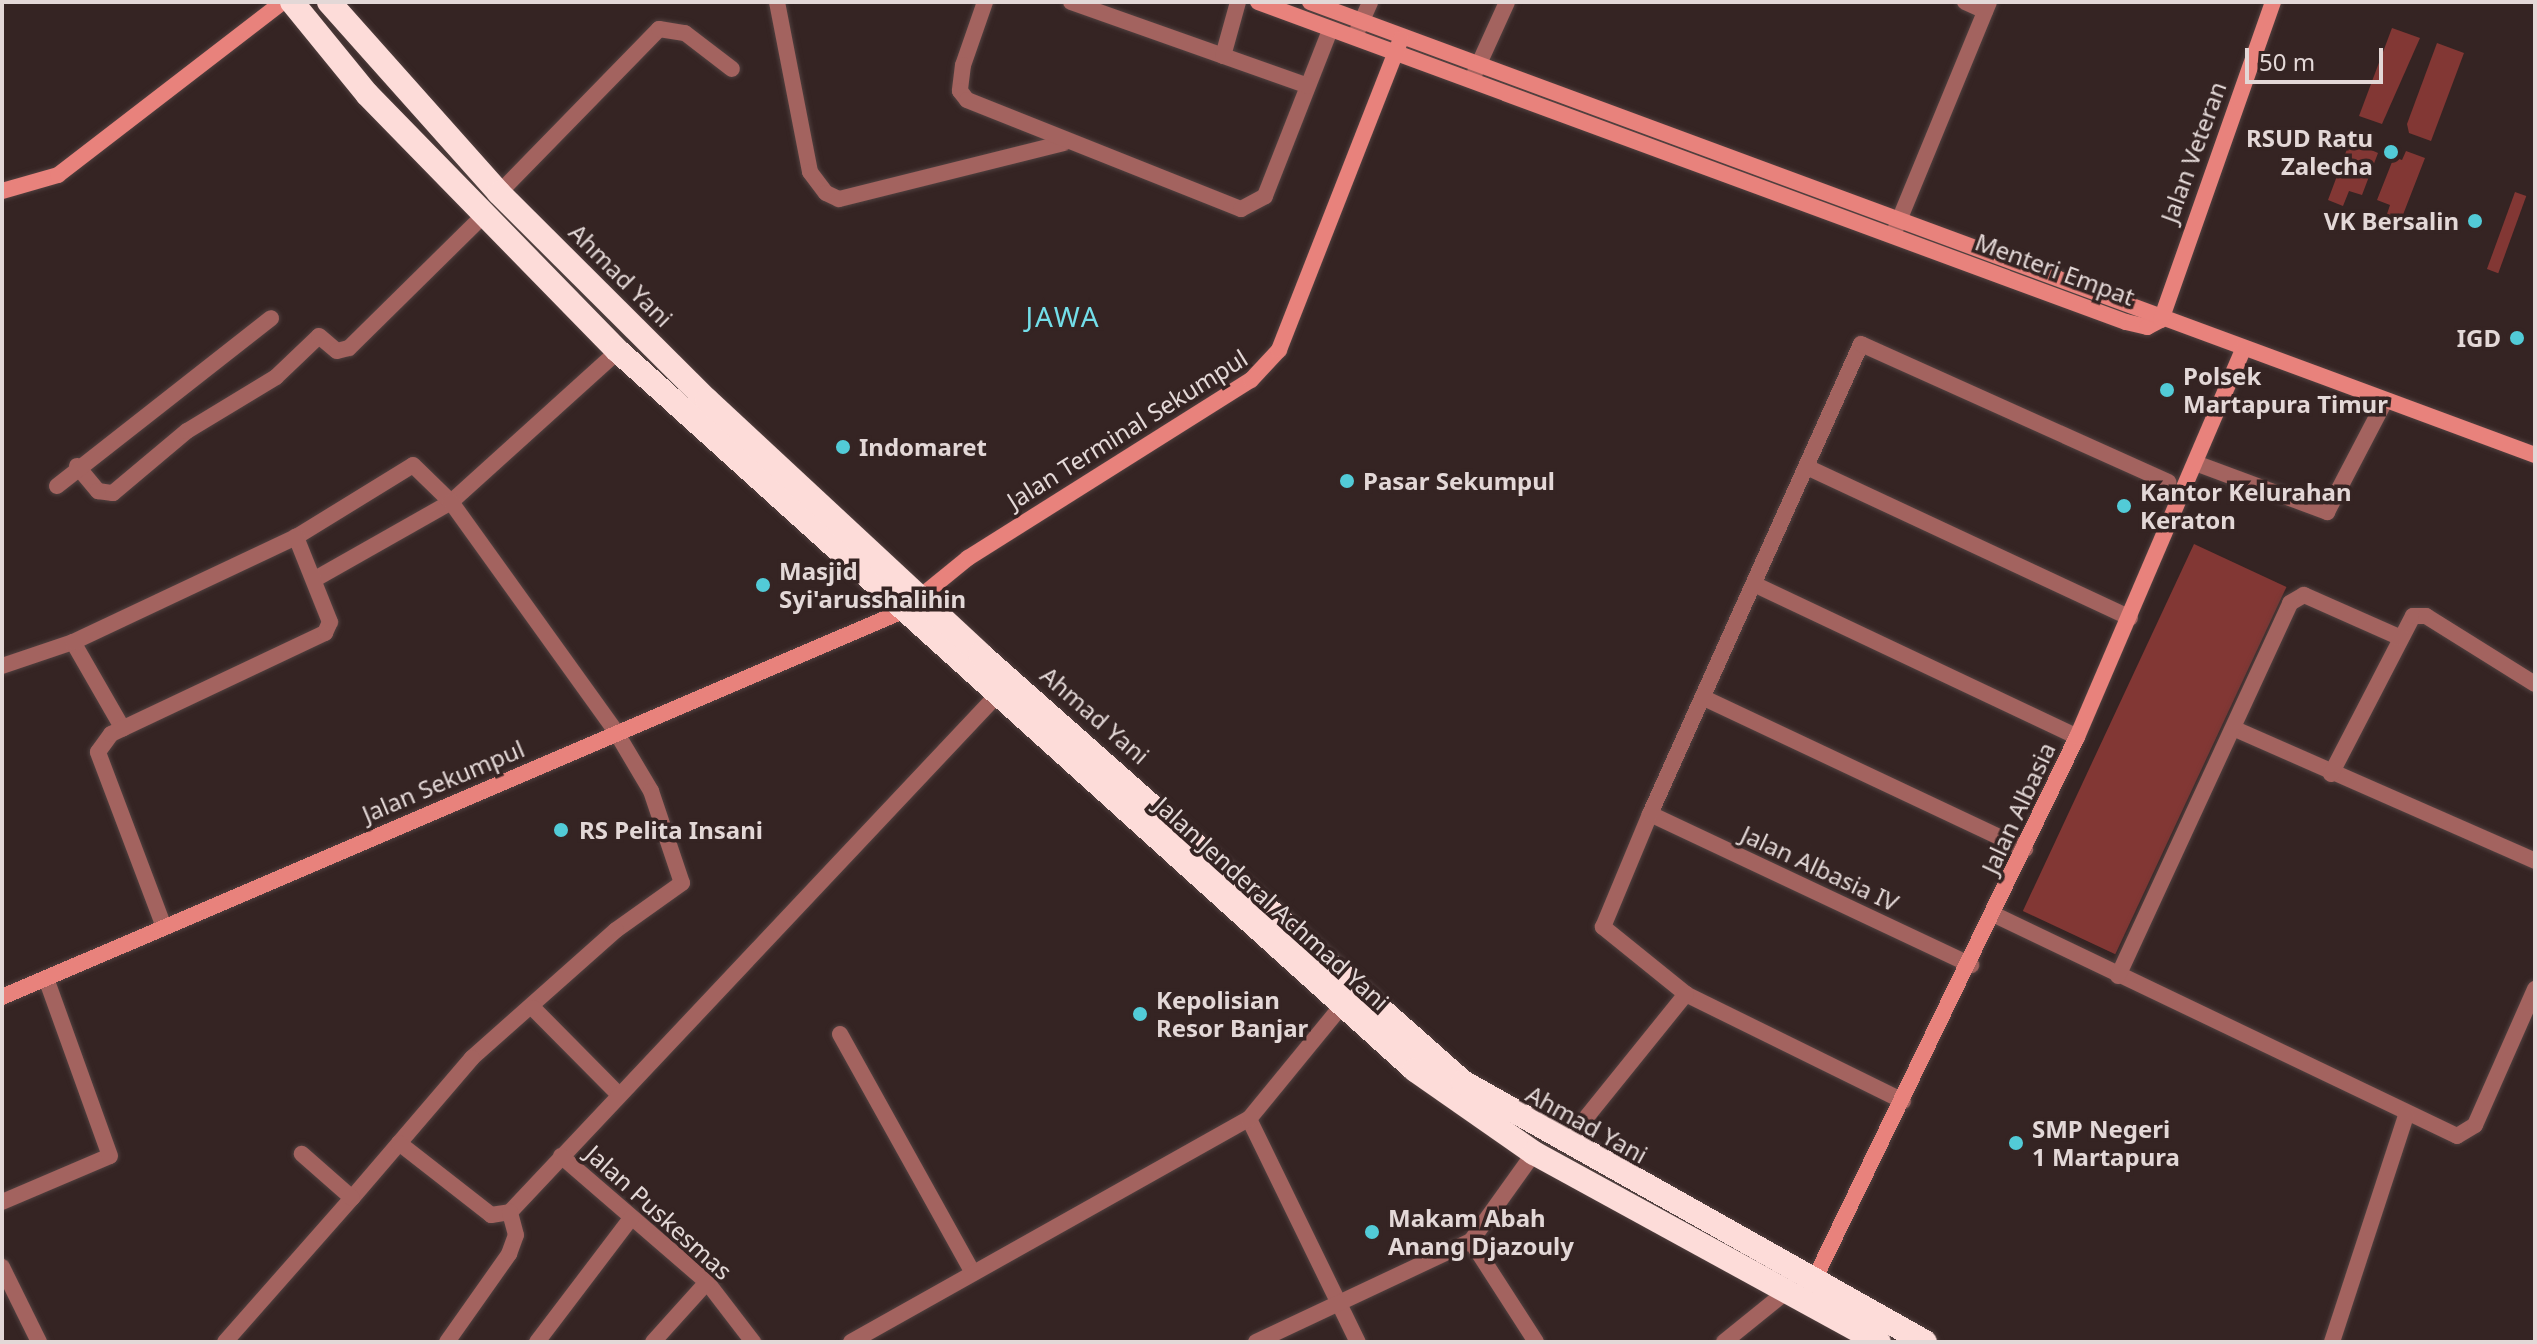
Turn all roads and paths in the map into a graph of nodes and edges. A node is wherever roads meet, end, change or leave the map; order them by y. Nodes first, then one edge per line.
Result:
1 (283, 2) edge
2 (292, 2) edge
3 (329, 2) edge
4 (777, 2) edge
5 (985, 2) edge
6 (1071, 2) edge
7 (1238, 2) edge
8 (1258, 2) edge
9 (1310, 2) edge
10 (1370, 2) edge
11 (1507, 2) edge
12 (1965, 2) edge
13 (2273, 2) edge
14 (1987, 6) edge
15 (1361, 23) junction
16 (1330, 30) junction
17 (1354, 39) junction
18 (1401, 39) junction
19 (1223, 56) junction
20 (1393, 56) junction
21 (732, 69) dead end
22 (1476, 72) junction
23 (1308, 86) junction
24 (1063, 143) junction
25 (2, 191) edge
26 (499, 193) junction
27 (482, 217) junction
28 (1895, 230) junction
29 (271, 318) dead end
30 (2161, 320) junction
31 (2244, 348) junction
32 (618, 351) junction
33 (2385, 401) junction
34 (2535, 455) edge
35 (2198, 464) junction
36 (77, 466) junction
37 (1811, 469) junction
38 (2168, 482) dead end
39 (57, 486) dead end
40 (451, 502) junction
41 (296, 537) junction
42 (315, 579) junction
43 (1758, 586) junction
44 (910, 604) junction
45 (2130, 618) junction
46 (2401, 638) junction
47 (73, 642) junction
48 (2, 666) edge
49 (2535, 684) edge
50 (997, 695) junction
51 (1704, 698) junction
52 (123, 729) junction
53 (2235, 729) junction
54 (616, 732) junction
55 (2077, 737) junction
56 (2331, 774) junction
57 (1650, 814) junction
58 (2025, 849) junction
59 (2535, 861) edge
60 (1995, 915) junction
61 (164, 927) junction
62 (1971, 965) junction
63 (2118, 976) junction
64 (46, 978) junction
65 (2535, 989) edge
66 (1686, 994) junction
67 (2, 997) edge
68 (1343, 1004) junction
69 (533, 1008) junction
70 (840, 1034) dead end
71 (619, 1095) junction
72 (1903, 1101) junction
73 (2406, 1116) junction
74 (1249, 1119) junction
75 (1585, 1119) dead end
76 (399, 1143) junction
77 (1534, 1153) junction
78 (302, 1154) dead end
79 (561, 1156) junction
80 (1629, 1192) junction
81 (352, 1198) junction
82 (2, 1202) edge
83 (1652, 1204) junction
84 (510, 1212) junction
85 (631, 1218) junction
86 (1471, 1241) junction
87 (2, 1267) edge
88 (971, 1269) junction
89 (1815, 1278) junction
90 (707, 1282) junction
91 (1787, 1291) junction
92 (1338, 1302) junction
93 (39, 1342) edge
94 (225, 1342) edge
95 (447, 1342) edge
96 (537, 1342) edge
97 (653, 1342) edge
98 (753, 1342) edge
99 (851, 1342) edge
100 (1256, 1342) edge
101 (1358, 1342) edge
102 (1536, 1342) edge
103 (1724, 1342) edge
104 (1879, 1342) edge
105 (1925, 1342) edge
106 (2332, 1342) edge

1 - 25 street
2 - 27 highway, Jalan Jenderal Achmad Yani
3 - 26 highway, Ahmad Yani
4 - 24 street
5 - 24 street
6 - 19 street
7 - 19 street
8 - 16 street, Menteri Empat
9 - 15 street, Menteri Empat
10 - 15 street
11 - 22 street
12 - 14 street
13 - 30 street, Jalan Veteran
14 - 28 street
15 - 17 street
15 - 18 street, Menteri Empat
16 - 17 street, Menteri Empat
16 - 23 street
17 - 20 street, Menteri Empat
18 - 20 street, Jalan Terminal Sekumpul
18 - 22 street, Menteri Empat
19 - 23 street
20 - 22 street, Menteri Empat
20 - 44 street, Jalan Terminal Sekumpul
21 - 26 street
22 - 28 street, Menteri Empat
23 - 24 street
26 - 44 highway, Ahmad Yani
27 - 32 highway, Jalan Jenderal Achmad Yani
27 - 36 street
28 - 30 street, Menteri Empat
29 - 36 street
30 - 31 street, Menteri Empat
31 - 33 street, Menteri Empat
31 - 35 street, Jalan Albasia
32 - 40 street
32 - 44 highway, Jalan Jenderal Achmad Yani
33 - 34 street, Menteri Empat
33 - 35 street
35 - 45 street, Jalan Albasia
36 - 39 street
37 - 38 street
37 - 43 street
37 - 45 street
40 - 41 street
40 - 42 street
40 - 54 street
41 - 42 street
41 - 47 street
42 - 52 street
43 - 51 street
43 - 55 street
44 - 50 highway, Jalan Jenderal Achmad Yani
44 - 54 street, Jalan Sekumpul
44 - 80 highway, Ahmad Yani
45 - 55 street, Jalan Albasia
46 - 49 street
46 - 53 street
46 - 56 street
47 - 48 street
47 - 52 street
50 - 68 highway, Jalan Jenderal Achmad Yani
50 - 71 street
51 - 57 street
51 - 58 street
52 - 61 street
53 - 56 street
53 - 63 street
54 - 61 street, Jalan Sekumpul
54 - 69 street
55 - 58 street, Jalan Albasia
56 - 59 street
57 - 62 street, Jalan Albasia IV
57 - 66 street
58 - 60 street, Jalan Albasia
60 - 62 street, Jalan Albasia
60 - 63 street
61 - 64 street, Jalan Sekumpul
62 - 72 street, Jalan Albasia
63 - 73 street
64 - 67 street, Jalan Sekumpul
64 - 82 street
65 - 73 street
66 - 72 street
66 - 75 street
68 - 74 street
68 - 77 highway, Jalan Jenderal Achmad Yani
69 - 71 street
69 - 76 street
70 - 88 street
71 - 79 street
72 - 89 street, Jalan Albasia
73 - 106 street
74 - 88 street
74 - 92 street
76 - 81 street
76 - 84 street
77 - 80 highway, Jalan Jenderal Achmad Yani
77 - 86 street
78 - 81 street
79 - 84 street
79 - 85 street, Jalan Puskesmas
80 - 83 highway, Jalan Jenderal Achmad Yani
81 - 94 street
83 - 89 highway, Ahmad Yani
83 - 91 highway, Jalan Jenderal Achmad Yani
84 - 95 street
85 - 90 street, Jalan Puskesmas
85 - 96 street
86 - 92 street
86 - 102 street
87 - 93 street
88 - 99 street
89 - 105 highway, Ahmad Yani
90 - 97 street
90 - 98 street, Jalan Puskesmas
91 - 103 street
91 - 104 highway, Jalan Jenderal Achmad Yani
92 - 100 street
92 - 101 street

